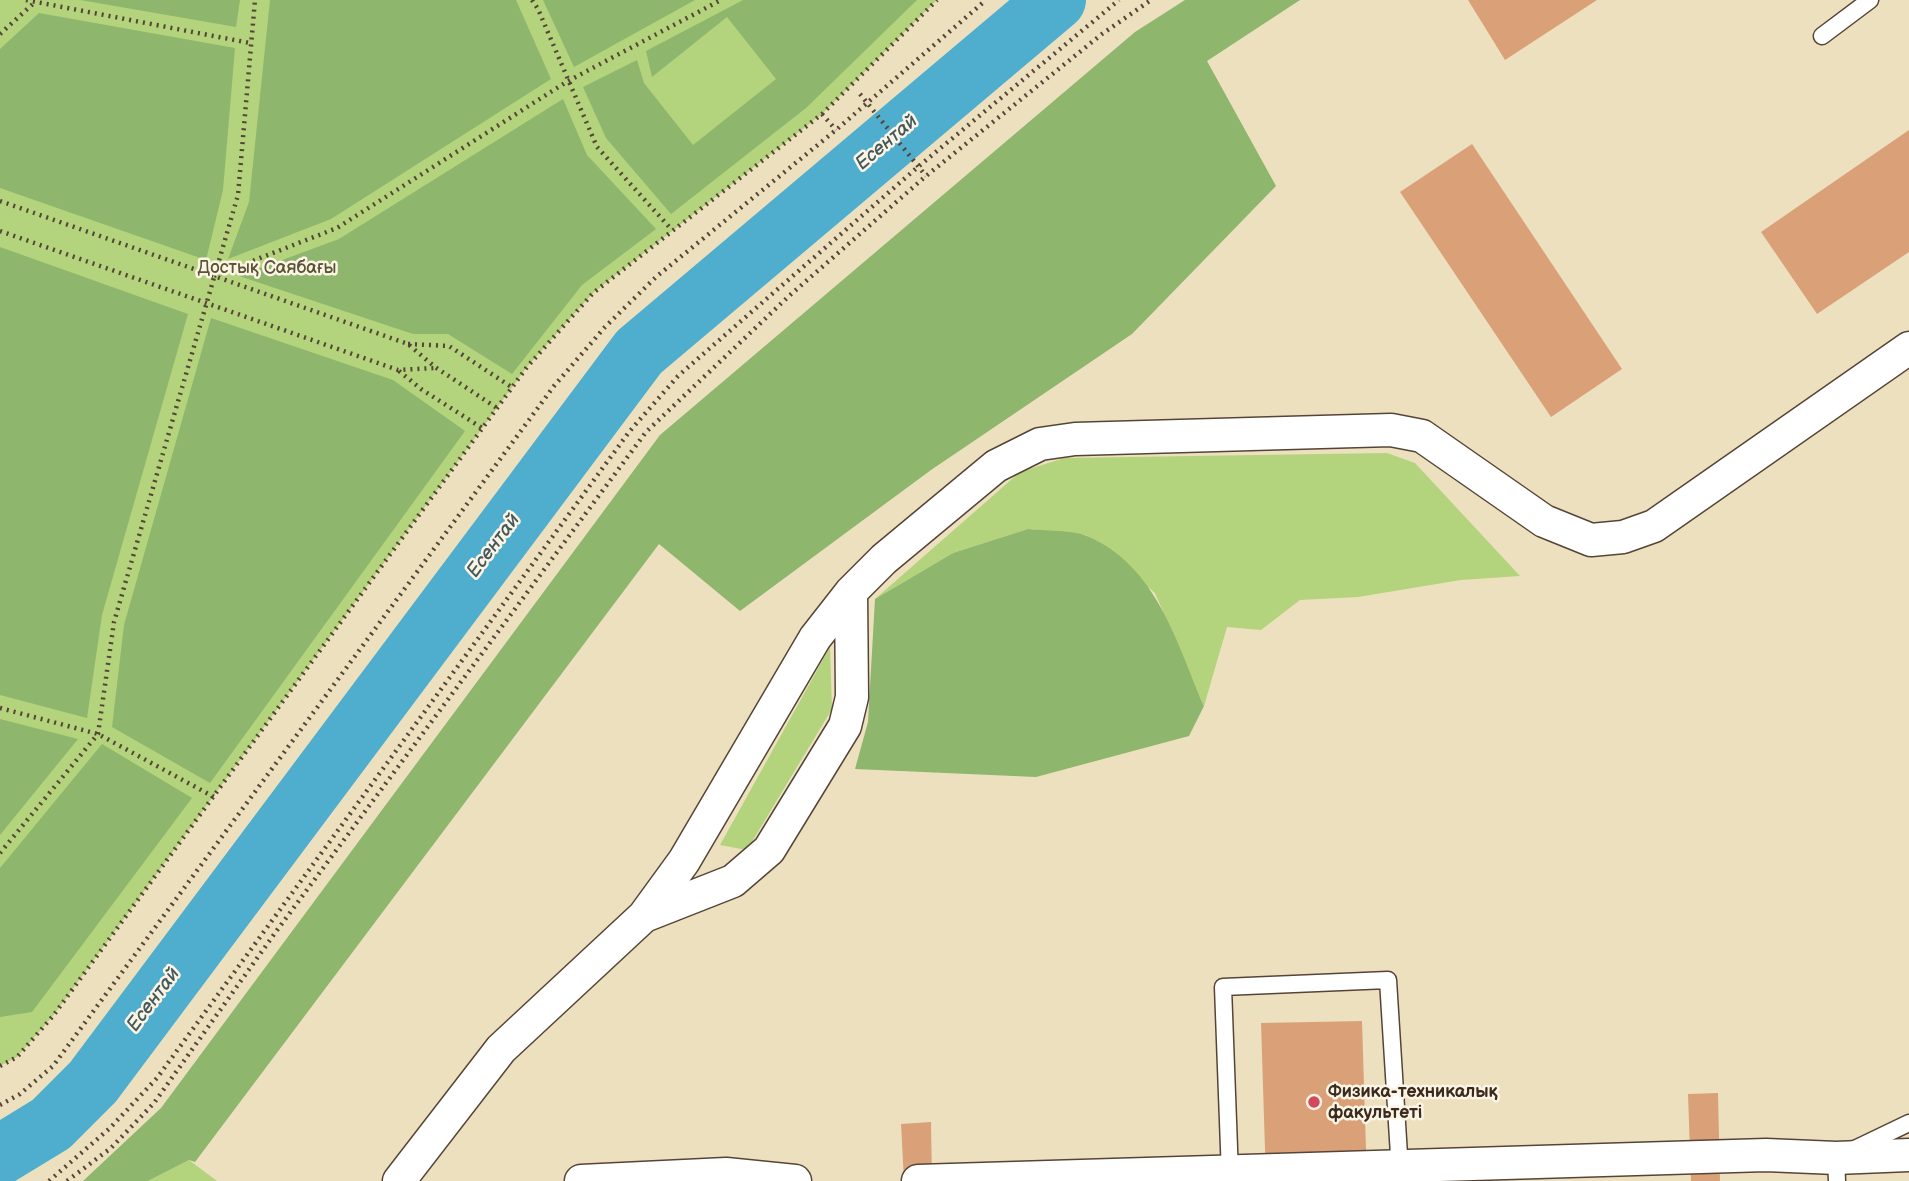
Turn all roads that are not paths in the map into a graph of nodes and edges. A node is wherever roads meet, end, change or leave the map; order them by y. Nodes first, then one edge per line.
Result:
1 (1870, 0) edge
2 (1822, 36) dead end
3 (1909, 348) edge
4 (850, 592) junction
5 (644, 916) junction
6 (1909, 1123) edge
7 (1909, 1155) edge
8 (1836, 1169) edge
9 (1400, 1173) edge
10 (1230, 1176) edge
11 (1008, 1180) edge
12 (399, 1181) edge
13 (581, 1181) edge
14 (795, 1181) edge
15 (918, 1181) edge

1 - 2 lane
3 - 4 street
4 - 5 street
4 - 5 street
5 - 12 street
6 - 8 lane
7 - 8 street
8 - 9 street
9 - 10 street
9 - 10 lane
10 - 11 street
11 - 15 street
13 - 14 street

